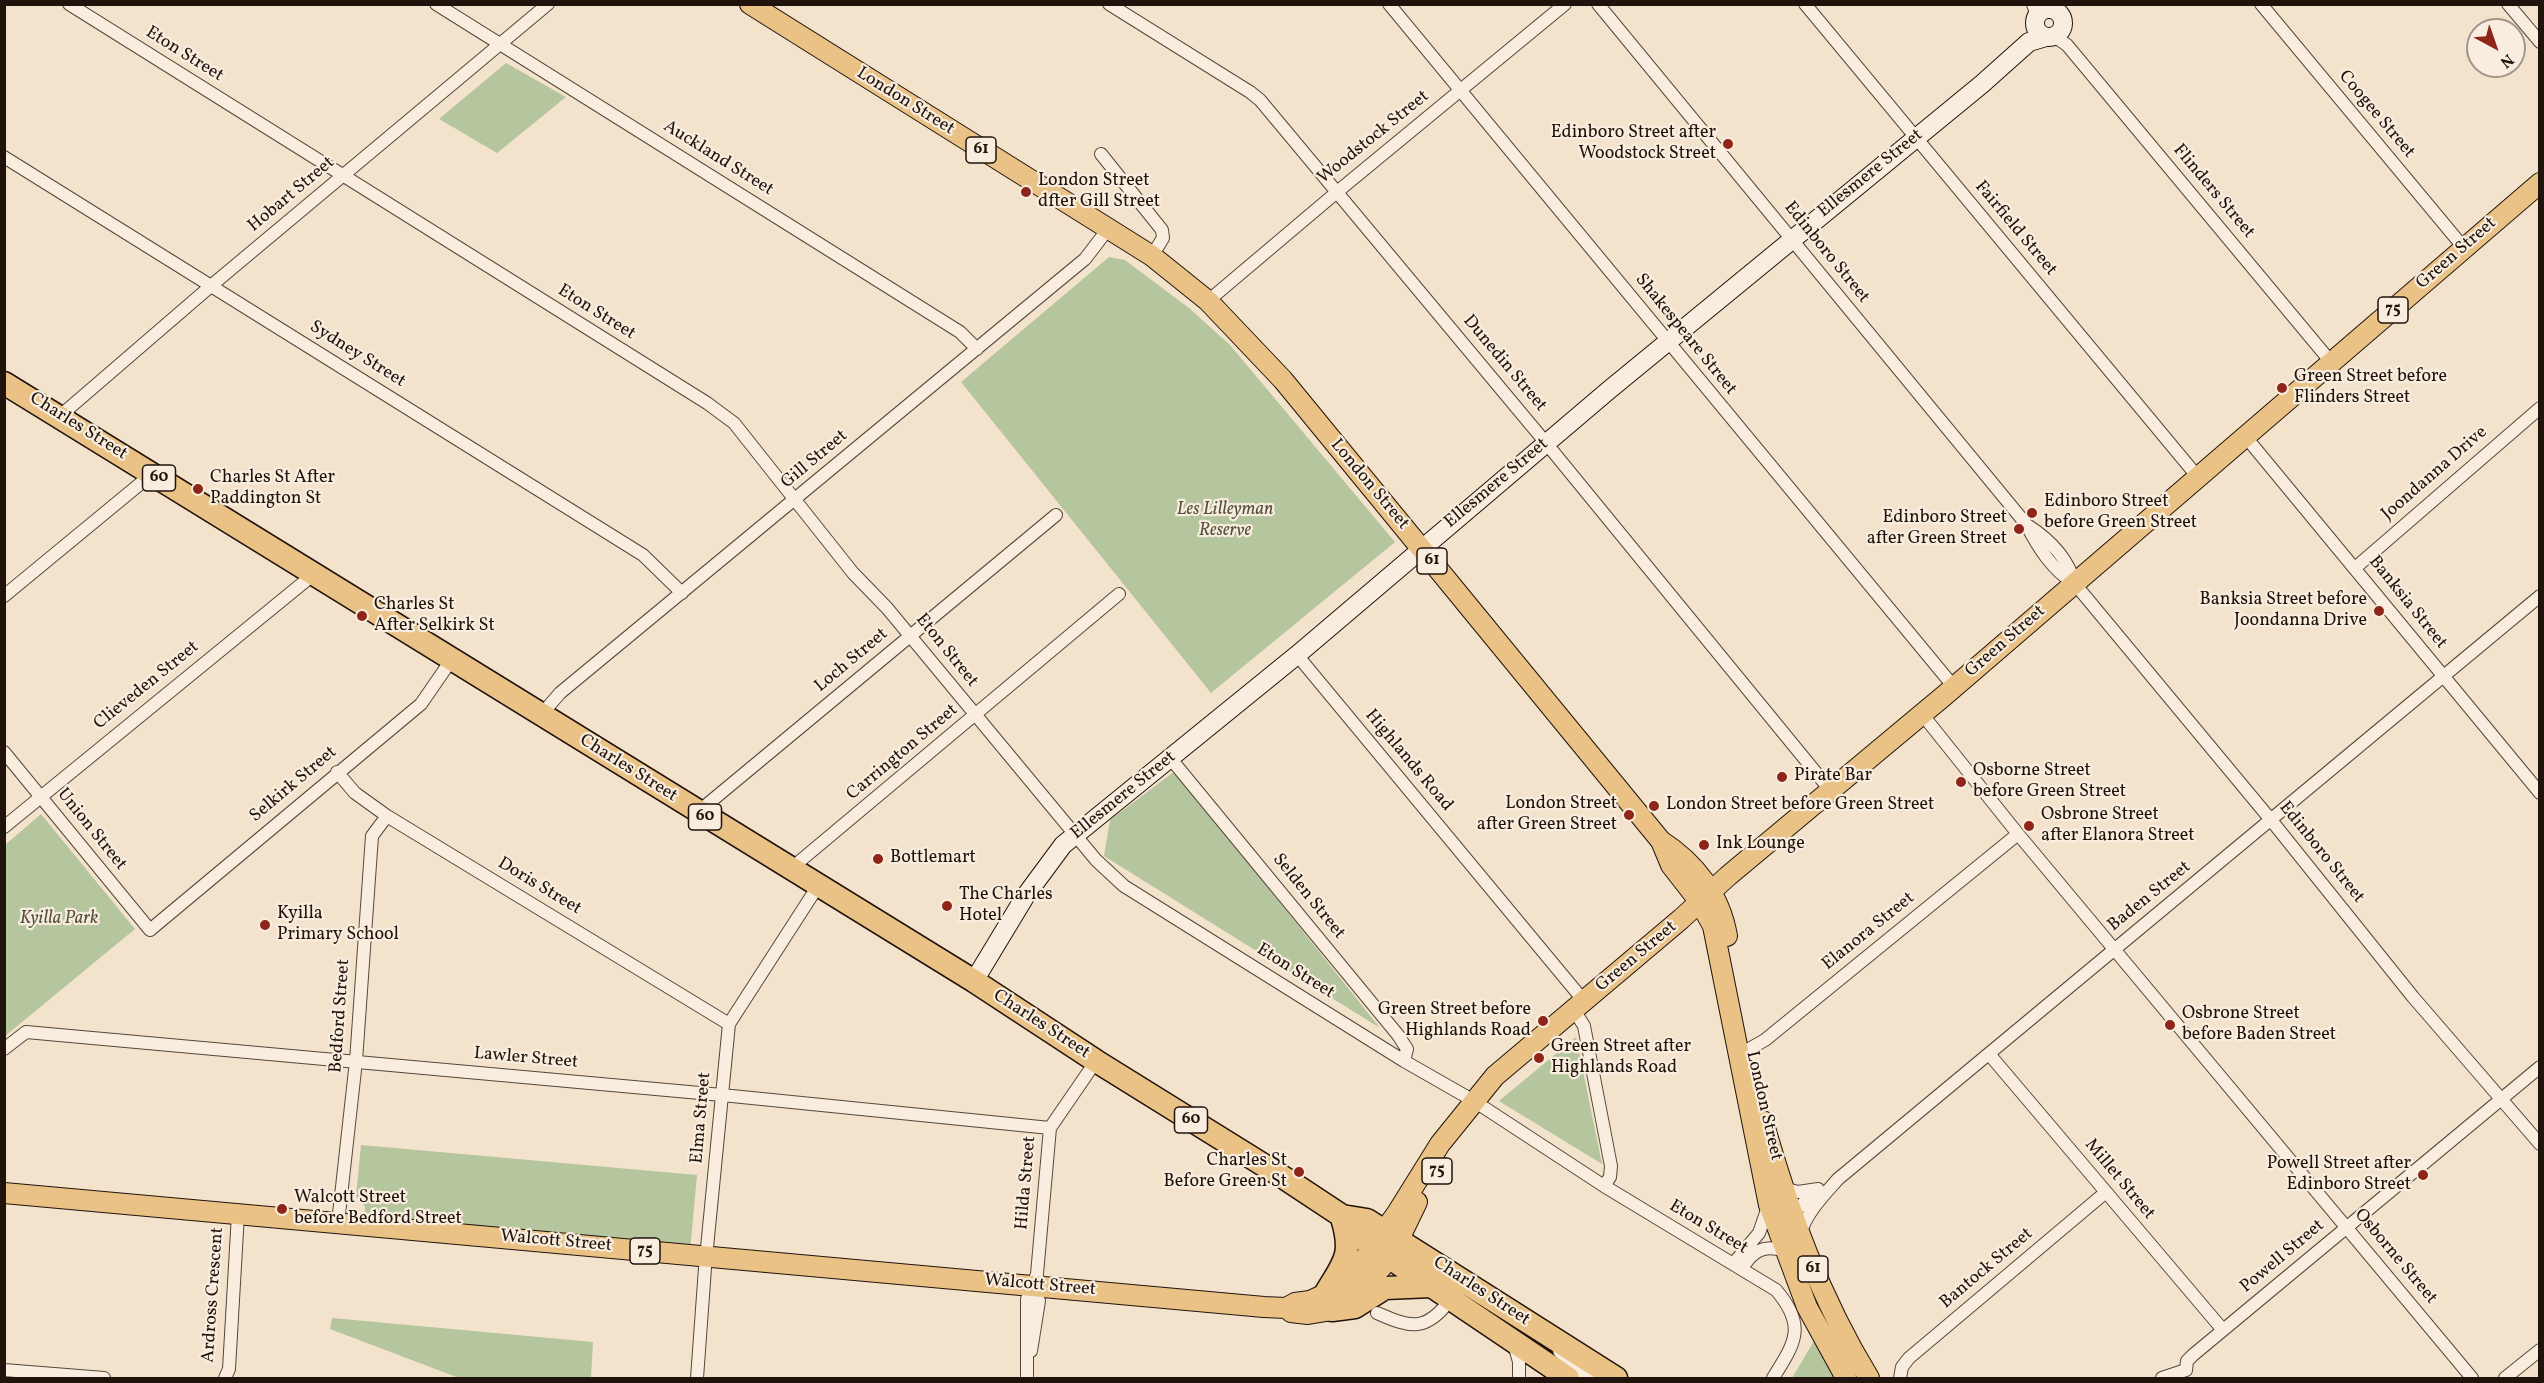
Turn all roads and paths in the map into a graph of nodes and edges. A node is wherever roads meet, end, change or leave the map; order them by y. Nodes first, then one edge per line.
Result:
1 (69, 4) edge
2 (436, 4) edge
3 (548, 4) edge
4 (750, 4) edge
5 (1109, 4) edge
6 (1389, 4) edge
7 (1565, 4) edge
8 (1598, 4) edge
9 (1805, 4) edge
10 (2261, 4) edge
11 (2508, 4) edge
12 (2051, 21) edge
13 (2540, 42) edge
14 (500, 44) junction
15 (1461, 91) junction
16 (1916, 137) junction
17 (1101, 154) dead end
18 (4, 157) edge
19 (343, 176) junction
20 (2540, 183) edge
21 (1336, 192) junction
22 (1108, 229) junction
23 (1791, 239) junction
24 (2464, 248) junction
25 (1152, 256) junction
26 (212, 285) junction
27 (1208, 301) junction
28 (1668, 341) junction
29 (977, 349) junction
30 (2331, 362) junction
31 (4, 383) edge
32 (2540, 408) edge
33 (60, 416) junction
34 (2245, 436) junction
35 (1546, 443) junction
36 (152, 474) junction
37 (2197, 476) junction
38 (796, 499) junction
39 (1056, 515) dead end
40 (1421, 548) junction
41 (2355, 568) junction
42 (314, 574) junction
43 (2075, 584) junction
44 (682, 593) junction
45 (1119, 594) dead end
46 (4, 596) edge
47 (2540, 596) edge
48 (910, 636) junction
49 (1296, 655) junction
50 (452, 659) junction
51 (2444, 676) junction
52 (1954, 687) junction
53 (1922, 714) junction
54 (541, 715) junction
55 (975, 716) junction
56 (4, 752) edge
57 (1171, 759) junction
58 (337, 772) junction
59 (1832, 791) junction
60 (2540, 793) edge
61 (41, 797) junction
62 (698, 812) junction
63 (387, 816) junction
64 (2271, 820) junction
65 (4, 827) edge
66 (2018, 834) junction
67 (1075, 835) junction
68 (793, 871) junction
69 (818, 886) junction
70 (1705, 896) junction
71 (150, 930) joint
72 (2115, 948) junction
73 (974, 981) junction
74 (1579, 1006) junction
75 (729, 1024) junction
76 (4, 1049) edge
77 (1744, 1049) junction
78 (1989, 1053) junction
79 (356, 1061) junction
80 (1096, 1061) junction
81 (1404, 1061) junction
82 (2540, 1067) edge
83 (722, 1095) junction
84 (2502, 1099) junction
85 (1474, 1101) junction
86 (1050, 1128) junction
87 (2540, 1144) edge
88 (1838, 1179) junction
89 (1604, 1186) junction
90 (1783, 1188) junction
91 (1816, 1190) junction
92 (2106, 1192) junction
93 (4, 1193) edge
94 (1769, 1205) junction
95 (238, 1214) junction
96 (1792, 1215) junction
97 (1342, 1216) junction
98 (338, 1223) junction
99 (2347, 1227) junction
100 (1800, 1237) junction
101 (1387, 1244) junction
102 (1786, 1255) junction
103 (706, 1257) junction
104 (1738, 1266) junction
105 (1032, 1285) junction
106 (1432, 1286) junction
107 (1450, 1300) junction
108 (1328, 1303) junction
109 (1377, 1313) dead end
110 (2223, 1330) junction
111 (1543, 1333) junction
112 (2540, 1350) edge
113 (1516, 1352) junction
114 (4, 1370) edge
115 (2187, 1374) edge
116 (37, 1376) edge
117 (1564, 1377) edge
118 (104, 1378) edge
119 (225, 1378) edge
120 (697, 1378) edge
121 (1027, 1378) edge
122 (1519, 1378) edge
123 (1586, 1378) edge
124 (1616, 1378) edge
125 (1773, 1378) edge
126 (1846, 1378) edge
127 (1869, 1378) edge
128 (1900, 1378) edge
129 (2162, 1378) edge
130 (2472, 1378) edge
131 (2505, 1378) edge

1 - 19 street, Eton Street
2 - 14 street, Auckland Street
3 - 14 street, Hobart Street
4 - 22 main road, London Street / 61
5 - 21 street, Dunedin Street
6 - 15 street, Shakespeare Street
7 - 15 street, Woodstock Street
8 - 23 street, Edinboro Street
9 - 16 street, Fairfield Street
10 - 24 street, Coogee Street
11 - 13 street
12 - 16 street, Ellesmere Street
12 - 30 street, Flinders Street
14 - 19 street, Hobart Street
14 - 29 street, Auckland Street
15 - 21 street, Woodstock Street
15 - 28 street, Shakespeare Street
16 - 23 street, Ellesmere Street
16 - 37 street, Fairfield Street
17 - 25 street
18 - 26 street, Sydney Street
19 - 26 street, Hobart Street
19 - 38 street, Eton Street
20 - 24 main road, Green Street / 75
21 - 27 street, Woodstock Street
21 - 35 street, Dunedin Street
22 - 25 main road, London Street / 61
22 - 29 street, Gill Street
23 - 28 street, Ellesmere Street
23 - 43 street, Edinboro Street
24 - 30 main road, Green Street / 75
25 - 27 main road, London Street / 61
26 - 33 street, Hobart Street
26 - 44 street, Sydney Street
27 - 40 main road, London Street / 61
28 - 35 street, Ellesmere Street
28 - 52 street, Shakespeare Street
29 - 38 street, Gill Street
30 - 34 main road, Green Street / 75
31 - 33 highway, Charles Street / 60
32 - 41 street, Joondanna Drive
33 - 36 highway, Charles Street / 60
34 - 37 main road, Green Street / 75
34 - 41 street, Banksia Street
35 - 40 street, Ellesmere Street
35 - 59 street, Dunedin Street
36 - 42 highway, Charles Street / 60
36 - 46 street
37 - 43 main road, Green Street / 75
38 - 44 street, Gill Street
38 - 48 street, Eton Street
39 - 48 street, Loch Street
40 - 49 street, Ellesmere Street
40 - 70 main road, London Street / 61
41 - 51 street, Banksia Street
42 - 50 highway, Charles Street / 60
42 - 61 street, Clieveden Street
43 - 52 main road, Green Street / 75
43 - 64 street, Edinboro Street
44 - 54 street, Gill Street
45 - 55 street, Carrington Street
47 - 51 street, Baden Street
48 - 55 street, Eton Street
48 - 62 street, Loch Street
49 - 57 street, Ellesmere Street
49 - 74 street, Highlands Road
50 - 54 highway, Charles Street / 60
50 - 58 street, Selkirk Street
51 - 60 street, Banksia Street
51 - 64 street, Baden Street
52 - 53 main road, Green Street / 75
53 - 59 main road, Green Street / 75
53 - 66 street, Osborne Street
54 - 62 highway, Charles Street / 60
55 - 67 street, Eton Street
55 - 68 street, Carrington Street
56 - 61 street, Union Street
57 - 67 street, Ellesmere Street
57 - 81 street, Selden Street
58 - 63 street, Doris Street
58 - 71 street, Selkirk Street
59 - 70 main road, Green Street / 75
61 - 65 street, Clieveden Street
61 - 71 street, Union Street
62 - 68 highway, Charles Street / 60
63 - 75 street, Doris Street
63 - 79 street, Bedford Street
64 - 72 street, Baden Street
64 - 84 street, Edinboro Street
66 - 72 street, Osborne Street
66 - 77 street, Elanora Street
67 - 73 street, Ellesmere Street
67 - 81 street, Eton Street
68 - 69 highway, Charles Street / 60
69 - 73 highway, Charles Street / 60
69 - 75 street, Elma Street
70 - 74 main road, Green Street / 75
70 - 77 main road, London Street / 61
72 - 78 street, Baden Street
72 - 99 street, Osborne Street
73 - 80 highway, Charles Street / 60
74 - 85 main road, Green Street / 75
74 - 89 street, Highlands Road
75 - 83 street, Elma Street
76 - 79 street, Lawler Street
77 - 90 main road, London Street / 61
77 - 94 main road, London Street / 61
78 - 88 street, Baden Street
78 - 92 street, Millet Street
79 - 83 street, Lawler Street
79 - 98 street, Bedford Street
80 - 86 street, Hilda Street
80 - 97 highway, Charles Street / 60
81 - 85 street, Eton Street
82 - 84 street, Powell Street
83 - 86 street, Lawler Street
83 - 103 street, Elma Street
84 - 87 street, Edinboro Street
84 - 99 street, Powell Street
85 - 89 street, Eton Street
85 - 101 main road, Green Street / 75
86 - 105 street, Hilda Street
88 - 91 street, Baden Street
88 - 100 street, Baden Street
89 - 104 street, Eton Street
90 - 91 street, Baden Street
90 - 96 main road, London Street / 61
91 - 96 street, Baden Street
92 - 110 street, Millet Street
92 - 128 street, Bantock Street
93 - 95 main road, Walcott Street / 75
94 - 102 main road, London Street / 61
94 - 104 street
95 - 98 main road, Walcott Street / 75
95 - 119 street, Ardross Crescent
96 - 100 main road, London Street / 61
96 - 102 street
97 - 101 highway, Charles Street / 60
97 - 108 highway
98 - 103 main road, Walcott Street / 75
99 - 110 street, Powell Street
99 - 130 street, Osborne Street
100 - 127 main road, London Street / 61
101 - 106 highway, Charles Street / 60
101 - 108 main road, Walcott Street / 75
101 - 111 highway, Charles Street / 60
102 - 104 street
102 - 126 main road, London Street / 61
103 - 105 main road, Walcott Street / 75
103 - 120 street, Elma Street
104 - 125 street, Eton Street
105 - 108 main road, Walcott Street / 75
105 - 121 street, Hilda Street
106 - 107 highway, Charles Street / 60
106 - 108 highway
107 - 109 street
107 - 113 highway, Charles Street / 60
110 - 115 street, Powell Street
111 - 123 street
111 - 124 highway, Charles Street / 60
112 - 131 street
113 - 117 highway, Charles Street / 60
113 - 122 street
114 - 116 street
115 - 129 street, Powell Street
116 - 118 street

